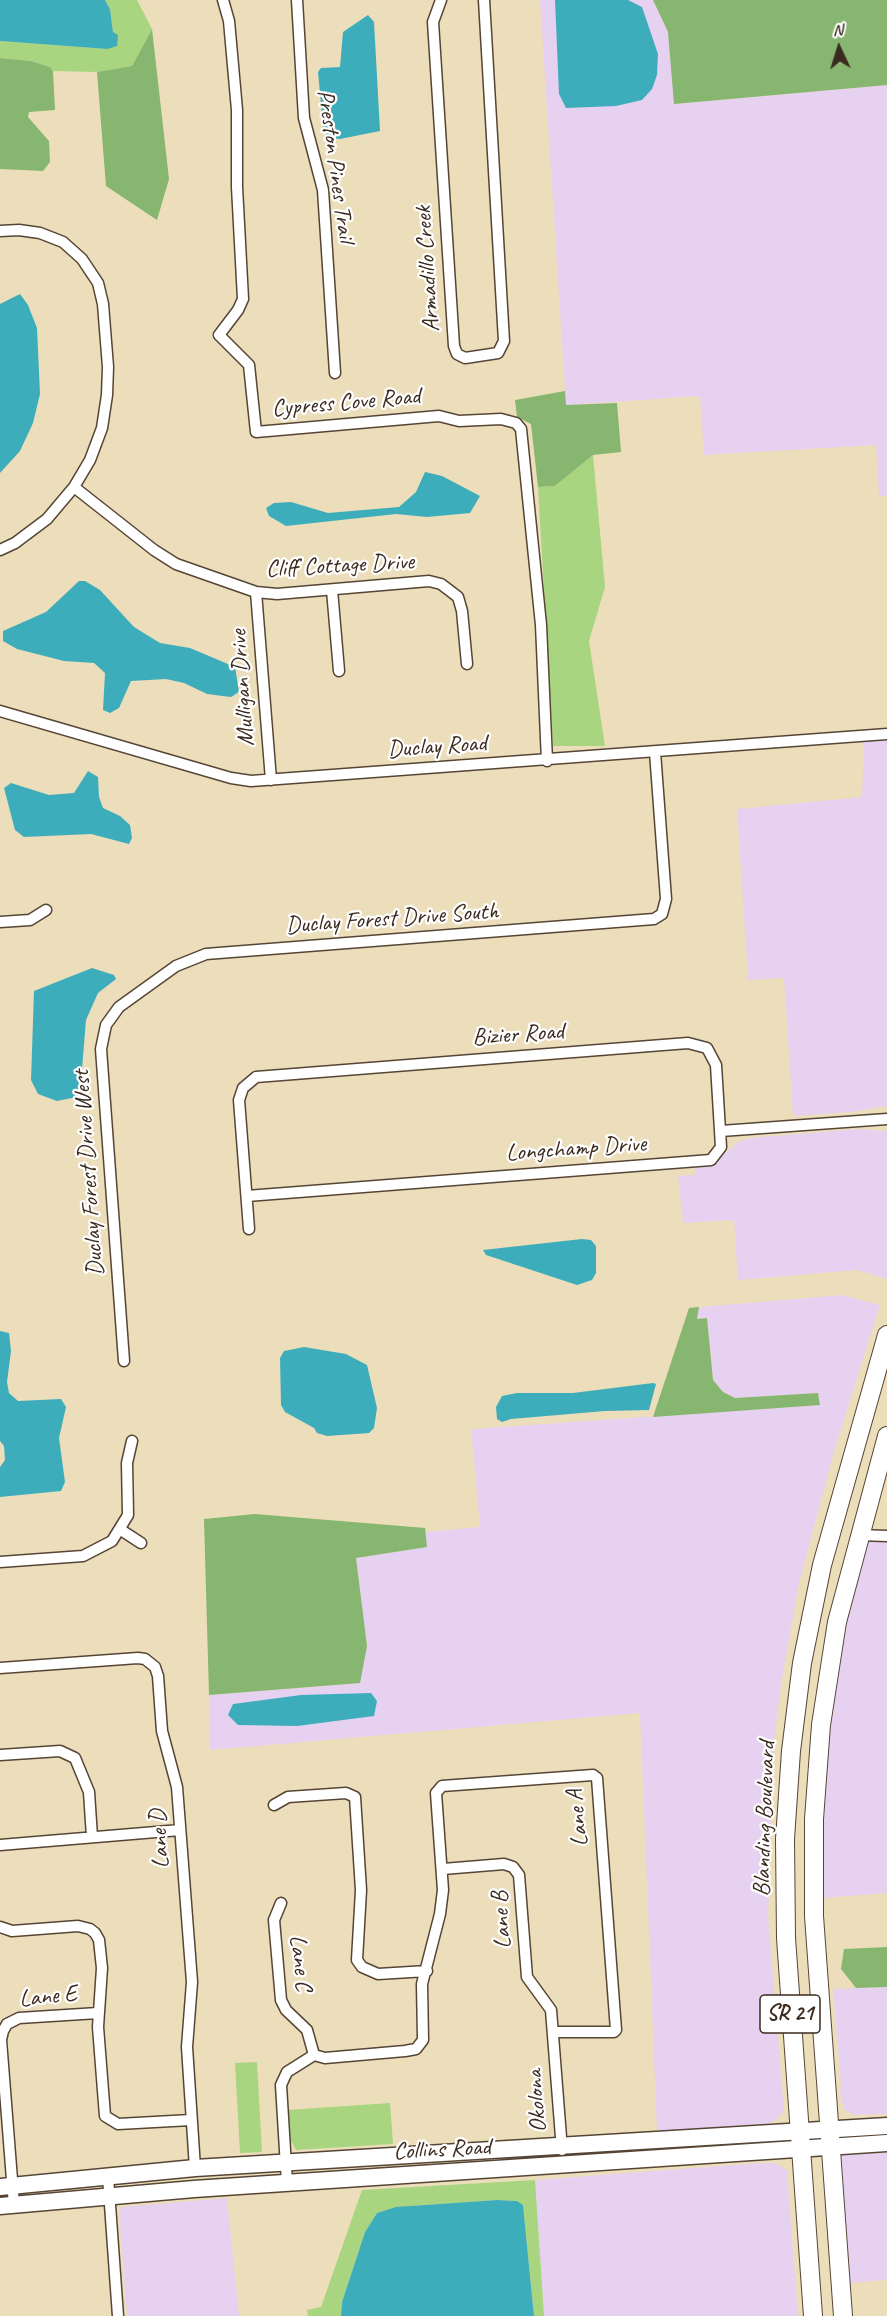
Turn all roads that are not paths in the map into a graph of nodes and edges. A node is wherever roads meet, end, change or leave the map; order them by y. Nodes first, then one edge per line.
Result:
1 (223, 0) edge
2 (297, 0) edge
3 (441, 0) edge
4 (484, 0) edge
5 (0, 231) edge
6 (335, 373) dead end
7 (74, 487) junction
8 (0, 550) edge
9 (332, 590) junction
10 (256, 592) junction
11 (467, 664) dead end
12 (339, 671) dead end
13 (0, 711) edge
14 (887, 734) edge
15 (655, 752) junction
16 (547, 760) junction
17 (271, 780) junction
18 (46, 910) dead end
19 (0, 922) edge
20 (136, 994) joint
21 (887, 1118) edge
22 (721, 1131) junction
23 (247, 1196) junction
24 (249, 1229) dead end
25 (887, 1335) edge
26 (124, 1361) dead end
27 (883, 1365) edge
28 (887, 1436) edge
29 (132, 1441) dead end
30 (121, 1530) junction
31 (859, 1535) junction
32 (887, 1536) edge
33 (141, 1543) dead end
34 (0, 1562) edge
35 (811, 1616) junction
36 (837, 1622) junction
37 (0, 1668) edge
38 (0, 1755) edge
39 (274, 1805) dead end
40 (180, 1830) junction
41 (92, 1837) junction
42 (0, 1845) edge
43 (442, 1869) junction
44 (813, 1876) junction
45 (786, 1878) junction
46 (281, 1903) dead end
47 (0, 1927) edge
48 (427, 1971) junction
49 (98, 2013) junction
50 (553, 2032) junction
51 (314, 2055) junction
52 (191, 2120) junction
53 (887, 2126) edge
54 (832, 2139) junction
55 (799, 2141) junction
56 (887, 2144) edge
57 (562, 2146) junction
58 (285, 2162) junction
59 (562, 2166) junction
60 (195, 2168) junction
61 (108, 2177) junction
62 (287, 2183) junction
63 (6, 2187) edge
64 (110, 2196) junction
65 (7, 2206) edge
66 (118, 2316) edge
67 (813, 2316) edge
68 (843, 2316) edge

1 - 16 street, Cypress Cove Road
2 - 6 street, Preston Pines Trail
3 - 4 street, Armadillo Creek
5 - 7 street
7 - 8 street
7 - 10 street, Cliff Cottage Drive
9 - 10 street, Cliff Cottage Drive
9 - 11 street, Cliff Cottage Drive
9 - 12 street
10 - 17 street, Mulligan Drive
13 - 17 street, Duclay Road
14 - 15 street, Duclay Road
15 - 16 street, Duclay Road
15 - 20 street, Duclay Forest Drive South
16 - 17 street, Duclay Road
18 - 19 street
20 - 26 street, Duclay Forest Drive West
21 - 22 street
22 - 23 street, Longchamp Drive
22 - 23 street, Bizier Road
23 - 24 street
25 - 27 main road, Blanding Boulevard / SR 21
27 - 35 main road, Blanding Boulevard / SR 21
28 - 31 main road, Blanding Boulevard / SR 21
29 - 30 street
30 - 33 street
30 - 34 street
31 - 32 street
31 - 36 main road, Blanding Boulevard / SR 21
35 - 36 main road
35 - 45 main road, Blanding Boulevard / SR 21
36 - 44 main road, Blanding Boulevard / SR 21
37 - 40 street, Lane D
38 - 41 street
39 - 48 street
40 - 41 street
40 - 52 street, Lane D
41 - 42 street
43 - 48 street
43 - 50 street, Lane B
43 - 50 street, Lane A
44 - 45 main road
44 - 54 main road, Blanding Boulevard / SR 21
45 - 55 main road, Blanding Boulevard / SR 21
46 - 51 street, Lane C
47 - 49 street, Lane E
48 - 51 street
49 - 52 street
49 - 63 street, Lane E
50 - 57 street, Okolona
51 - 58 street
52 - 60 street, Lane D
53 - 54 main road, Collins Road
54 - 55 main road, Collins Road
54 - 56 main road, Collins Road
54 - 68 main road, Blanding Boulevard / SR 21
55 - 57 main road, Collins Road
55 - 59 main road, Collins Road
55 - 67 main road, Blanding Boulevard / SR 21
57 - 58 main road, Collins Road
57 - 59 street, Okolona
58 - 60 main road, Collins Road
58 - 62 street
59 - 62 main road, Collins Road
60 - 61 main road, Collins Road
61 - 63 main road, Collins Road
61 - 64 street
62 - 64 main road, Collins Road
63 - 65 street, Lane E
64 - 65 main road, Collins Road
64 - 66 street

